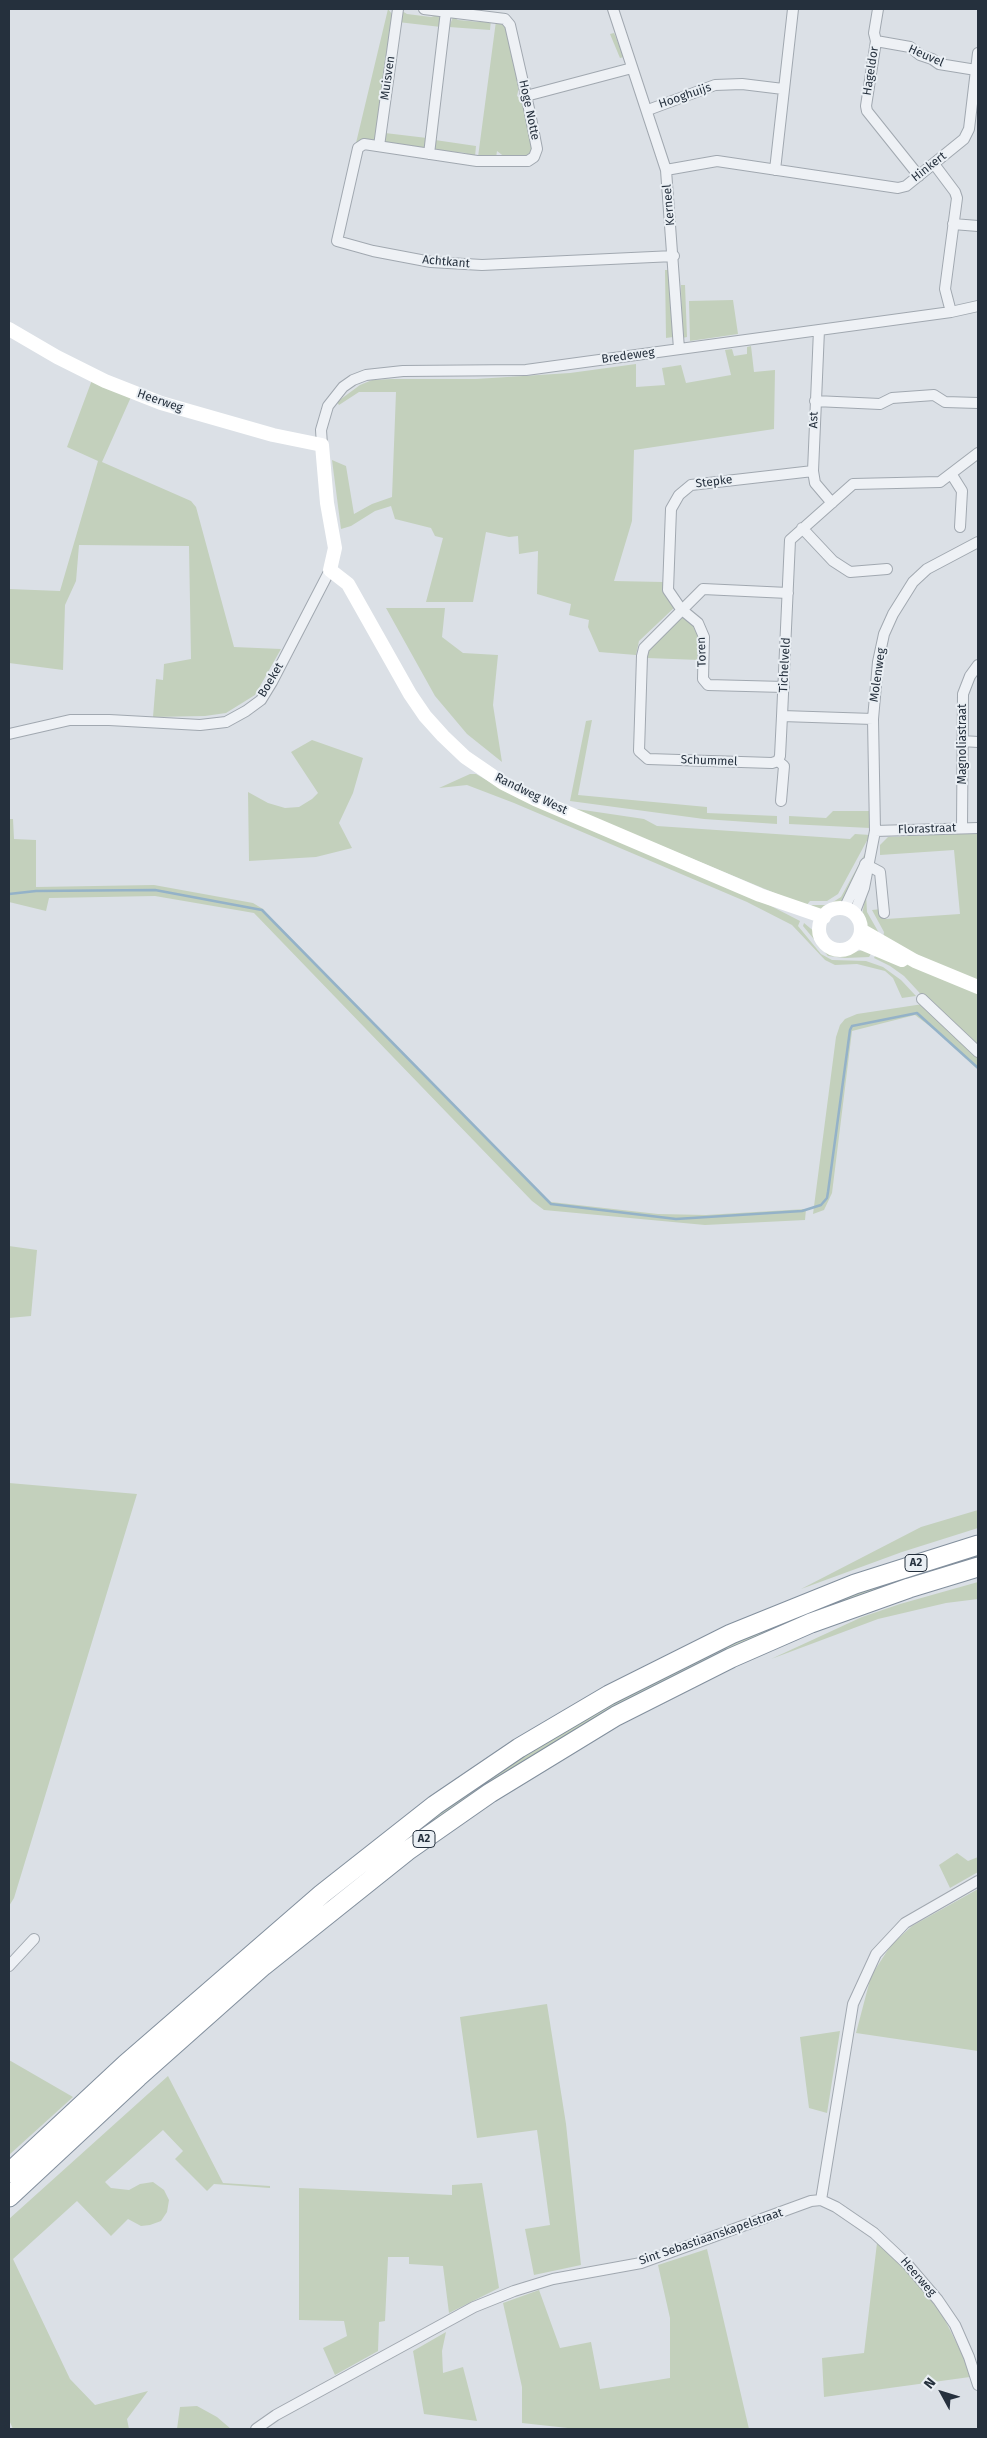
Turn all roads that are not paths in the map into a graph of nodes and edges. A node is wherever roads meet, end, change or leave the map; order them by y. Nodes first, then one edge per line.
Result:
1 (398, 9) edge
2 (424, 9) edge
3 (613, 9) edge
4 (793, 9) edge
5 (878, 9) edge
6 (446, 11) junction
7 (876, 41) junction
8 (978, 53) edge
9 (632, 68) junction
10 (976, 70) junction
11 (783, 89) junction
12 (526, 96) junction
13 (648, 110) junction
14 (379, 146) junction
15 (429, 154) junction
16 (934, 164) junction
17 (666, 170) junction
18 (775, 170) junction
19 (919, 176) junction
20 (952, 224) junction
21 (978, 226) edge
22 (674, 256) junction
23 (978, 306) edge
24 (951, 312) junction
25 (9, 329) edge
26 (819, 330) junction
27 (679, 349) junction
28 (815, 401) junction
29 (978, 403) edge
30 (322, 445) junction
31 (978, 453) edge
32 (813, 471) junction
33 (952, 474) junction
34 (832, 503) junction
35 (960, 527) dead end
36 (802, 528) junction
37 (978, 542) edge
38 (330, 570) junction
39 (887, 570) dead end
40 (788, 593) junction
41 (681, 609) junction
42 (978, 665) edge
43 (784, 687) junction
44 (782, 716) junction
45 (873, 719) junction
46 (9, 734) edge
47 (962, 741) junction
48 (978, 742) edge
49 (778, 761) junction
50 (782, 801) dead end
51 (962, 827) junction
52 (978, 828) edge
53 (875, 831) junction
54 (867, 865) junction
55 (849, 911) junction
56 (884, 913) dead end
57 (822, 921) junction
58 (859, 936) junction
59 (978, 987) edge
60 (922, 999) dead end
61 (978, 1052) edge
62 (978, 1545) edge
63 (978, 1567) edge
64 (978, 1881) edge
65 (34, 1939) dead end
66 (9, 1966) edge
67 (9, 2173) edge
68 (9, 2197) edge
69 (821, 2200) junction
70 (978, 2385) edge
71 (256, 2429) edge

1 - 14 street, Muisven
2 - 6 street, Hoge Notte
3 - 9 street, Kerneel
4 - 11 street
5 - 7 street, Hageldor
6 - 12 street, Hoge Notte
6 - 15 street
7 - 10 street, Heuvel
7 - 19 street, Hageldor
8 - 10 street, Hinkert
9 - 12 street
9 - 13 street, Kerneel
10 - 16 street, Hinkert
11 - 13 street, Hooghuijs
11 - 18 street
12 - 15 street, Hoge Notte
13 - 17 street, Kerneel
14 - 15 street, Hoge Notte
14 - 22 street, Achtkant
16 - 19 street, Hinkert
16 - 20 street
17 - 18 street, Hinkert
17 - 22 street, Kerneel
18 - 19 street, Hinkert
20 - 21 street
20 - 24 street
22 - 27 street, Kerneel
23 - 24 street, Bredeweg
24 - 26 street, Bredeweg
25 - 30 street, Heerweg
26 - 27 street, Bredeweg
26 - 28 street, Ast
27 - 30 street, Bredeweg
28 - 29 street
28 - 32 street, Ast
30 - 38 street, Boeket
31 - 33 street, Tichelveld
32 - 34 street, Ast
32 - 41 street, Stepke
33 - 34 street, Tichelveld
33 - 35 street
34 - 36 street, Tichelveld
36 - 39 street
36 - 40 street, Tichelveld
37 - 45 street, Molenweg
38 - 46 street, Boeket
38 - 57 street, Randweg West
40 - 41 street
40 - 43 street, Tichelveld
41 - 43 street, Toren
41 - 49 street, Schummel
42 - 47 street, Magnoliastraat
43 - 44 street, Tichelveld
44 - 45 street
44 - 49 street
45 - 53 street, Molenweg
47 - 48 street
47 - 51 street, Magnoliastraat
49 - 50 street
51 - 52 street, Florastraat
51 - 53 street, Florastraat
53 - 54 street, Molenweg
54 - 55 street, Molenweg
54 - 56 street
55 - 57 street
55 - 58 street
57 - 58 street
58 - 59 street
60 - 61 street
62 - 67 highway, A2
63 - 68 highway, A2
64 - 69 street
65 - 66 street
69 - 70 street, Heerweg
69 - 71 street, Sint Sebastiaanskapelstraat

